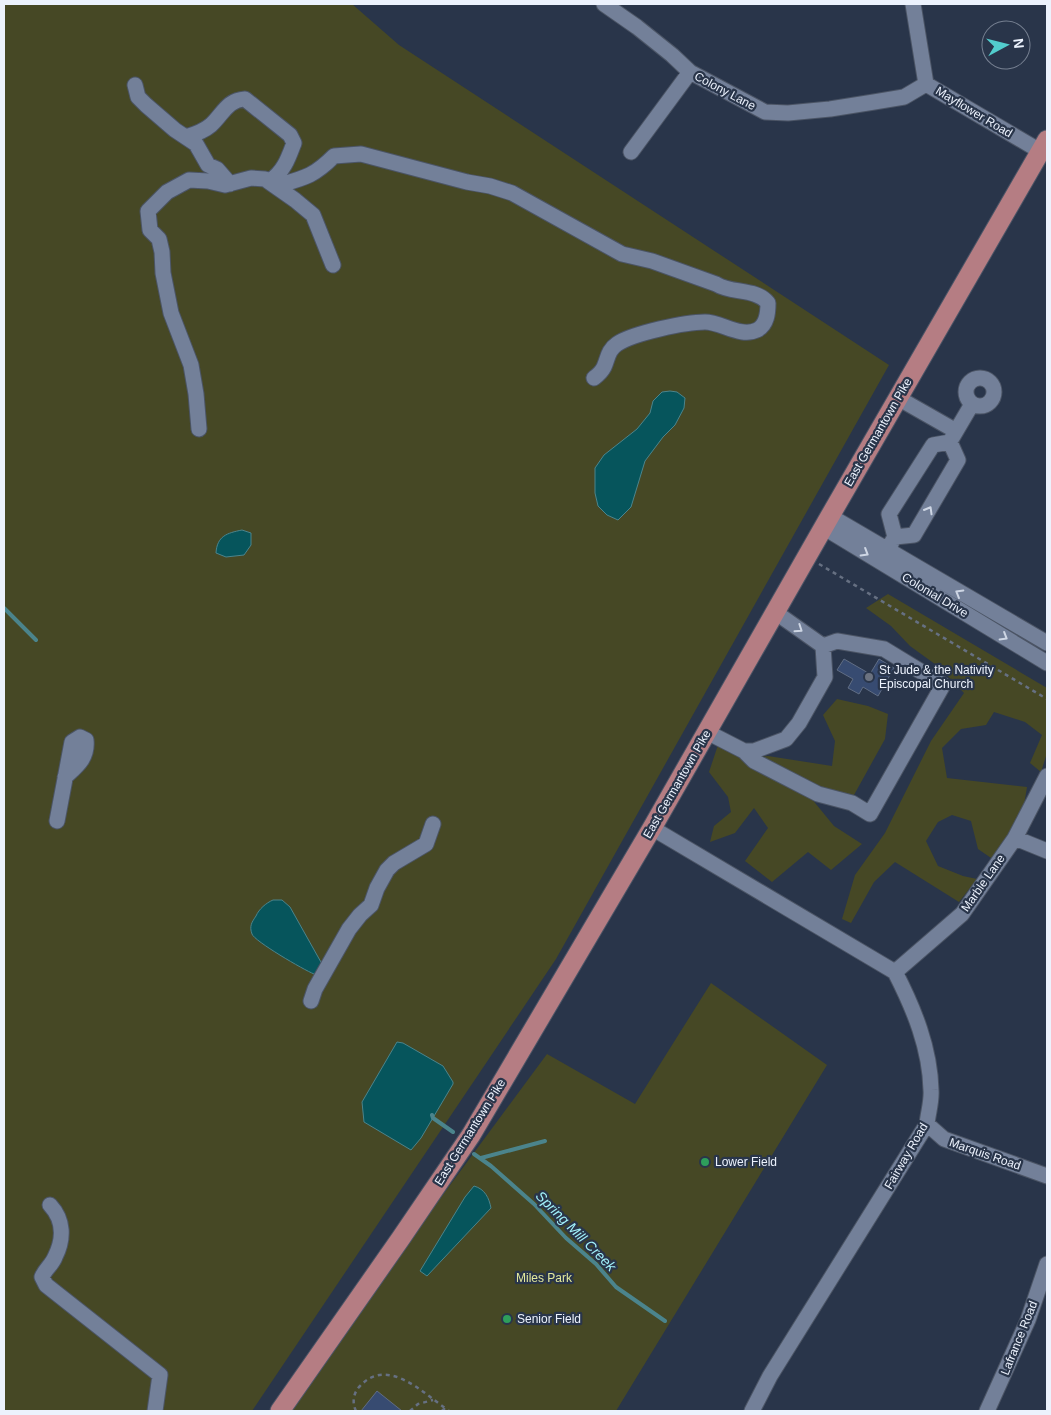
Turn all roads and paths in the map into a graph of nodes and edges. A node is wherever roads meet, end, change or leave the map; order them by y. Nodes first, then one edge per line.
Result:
1 (604, 4) edge
2 (913, 4) edge
3 (690, 72) junction
4 (926, 84) junction
5 (135, 85) dead end
6 (186, 137) junction
7 (1044, 146) edge
8 (630, 152) dead end
9 (230, 184) junction
10 (273, 184) junction
11 (333, 265) dead end
12 (594, 378) dead end
13 (898, 398) junction
14 (972, 404) dead end
15 (199, 429) dead end
16 (953, 436) junction
17 (826, 522) junction
18 (895, 537) junction
19 (887, 550) junction
20 (819, 564) dead end
21 (775, 612) junction
22 (1047, 643) edge
23 (823, 646) junction
24 (1047, 663) edge
25 (1047, 699) edge
26 (707, 732) junction
27 (744, 751) junction
28 (1047, 776) edge
29 (65, 777) dead end
30 (57, 821) dead end
31 (433, 824) dead end
32 (652, 828) junction
33 (1015, 838) junction
34 (1047, 851) edge
35 (895, 972) junction
36 (311, 1001) dead end
37 (927, 1124) junction
38 (1047, 1176) edge
39 (50, 1205) dead end
40 (1047, 1264) edge
41 (433, 1400) junction
42 (445, 1408) junction
43 (155, 1411) edge
44 (280, 1411) edge
45 (356, 1411) edge
46 (410, 1411) edge
47 (442, 1411) edge
48 (449, 1411) edge
49 (752, 1411) edge
50 (987, 1411) edge

1 - 3 street, Colony Lane
2 - 4 street, Mayflower Road
3 - 4 street, Colony Lane
3 - 8 street
4 - 7 street, Mayflower Road
5 - 6 street
6 - 9 street
6 - 10 street
7 - 13 main road, East Germantown Pike
9 - 10 street
9 - 15 street
10 - 11 street
10 - 12 street
13 - 16 street
13 - 17 main road, East Germantown Pike
14 - 16 street
16 - 18 street
18 -> 16 street
17 - 19 street, Colonial Drive
17 - 21 main road, East Germantown Pike
17 -> 24 street, Colonial Drive
18 - 19 street
22 -> 19 street, Colonial Drive
20 - 25 path
21 -> 23 street
21 - 26 main road, East Germantown Pike
23 - 27 street
23 - 27 street
26 - 27 street
26 - 32 main road, East Germantown Pike
28 - 33 street, Marble Lane
29 - 30 street
31 - 36 street
32 - 35 street
32 - 44 main road, East Germantown Pike
33 - 34 street
33 - 35 street, Marble Lane
35 - 37 street, Fairway Road
37 - 38 street, Marquis Road
37 - 49 street, Fairway Road
39 - 43 street
40 - 50 street, Lafrance Road
41 - 42 path
41 - 45 path
41 - 46 path
42 - 47 path
42 - 48 path

